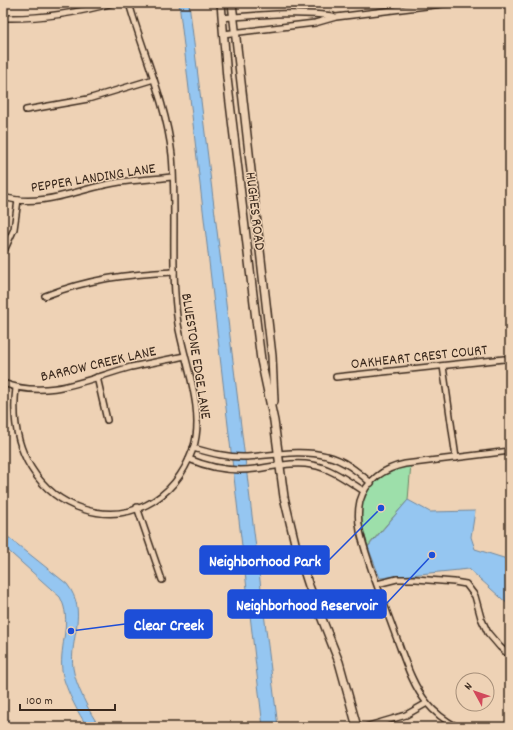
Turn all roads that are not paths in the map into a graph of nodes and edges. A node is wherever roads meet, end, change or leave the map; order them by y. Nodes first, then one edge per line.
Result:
1 (113, 3) edge
2 (129, 3) edge
3 (221, 3) edge
4 (232, 3) edge
5 (451, 3) edge
6 (234, 17) junction
7 (336, 17) junction
8 (3, 18) edge
9 (222, 18) junction
10 (236, 32) junction
11 (223, 34) junction
12 (154, 79) junction
13 (26, 110) dead end
14 (172, 177) junction
15 (3, 197) edge
16 (18, 200) junction
17 (3, 253) edge
18 (174, 272) junction
19 (44, 296) dead end
20 (185, 356) junction
21 (504, 359) dead end
22 (443, 366) junction
23 (97, 377) junction
24 (336, 377) dead end
25 (3, 383) edge
26 (16, 388) junction
27 (107, 420) dead end
28 (274, 421) junction
29 (193, 448) junction
30 (510, 451) edge
31 (279, 455) junction
32 (456, 458) junction
33 (189, 459) junction
34 (280, 466) junction
35 (367, 487) junction
36 (137, 507) junction
37 (162, 580) dead end
38 (376, 584) junction
39 (510, 656) edge
40 (426, 703) junction
41 (357, 727) edge
42 (365, 727) edge
43 (457, 727) edge

1 - 8 street
2 - 12 street, BLUESTONE EDGE LANE
3 - 9 main road, HUGHES ROAD
4 - 6 main road, HUGHES ROAD
5 - 7 street
6 - 7 street
6 - 9 street
6 - 10 main road, HUGHES ROAD
7 - 10 street
9 - 11 main road, HUGHES ROAD
10 - 11 street
10 - 28 main road, HUGHES ROAD
11 - 28 main road, HUGHES ROAD
12 - 13 street
12 - 14 street, BLUESTONE EDGE LANE
14 - 16 street, PEPPER LANDING LANE
14 - 18 street, BLUESTONE EDGE LANE
15 - 16 street, PEPPER LANDING LANE
16 - 17 street
18 - 19 street
18 - 20 street, BLUESTONE EDGE LANE
20 - 23 street, BARROW CREEK LANE
20 - 29 street, BLUESTONE EDGE LANE
21 - 22 street, OAKHEART CREST COURT
22 - 24 street, OAKHEART CREST COURT
22 - 32 street
23 - 26 street, BARROW CREEK LANE
23 - 27 street
25 - 26 street, BARROW CREEK LANE
26 - 36 street, BLUESTONE EDGE LANE
28 - 31 main road, HUGHES ROAD
29 - 31 street
29 - 33 street, BLUESTONE EDGE LANE
30 - 32 street
31 - 34 main road, HUGHES ROAD
31 - 35 street
32 - 35 street
33 - 34 street
33 - 36 street, BLUESTONE EDGE LANE
34 - 35 street
34 - 41 main road, HUGHES ROAD
35 - 38 street
36 - 37 street
38 - 39 street
38 - 40 street
40 - 42 street
40 - 43 street

